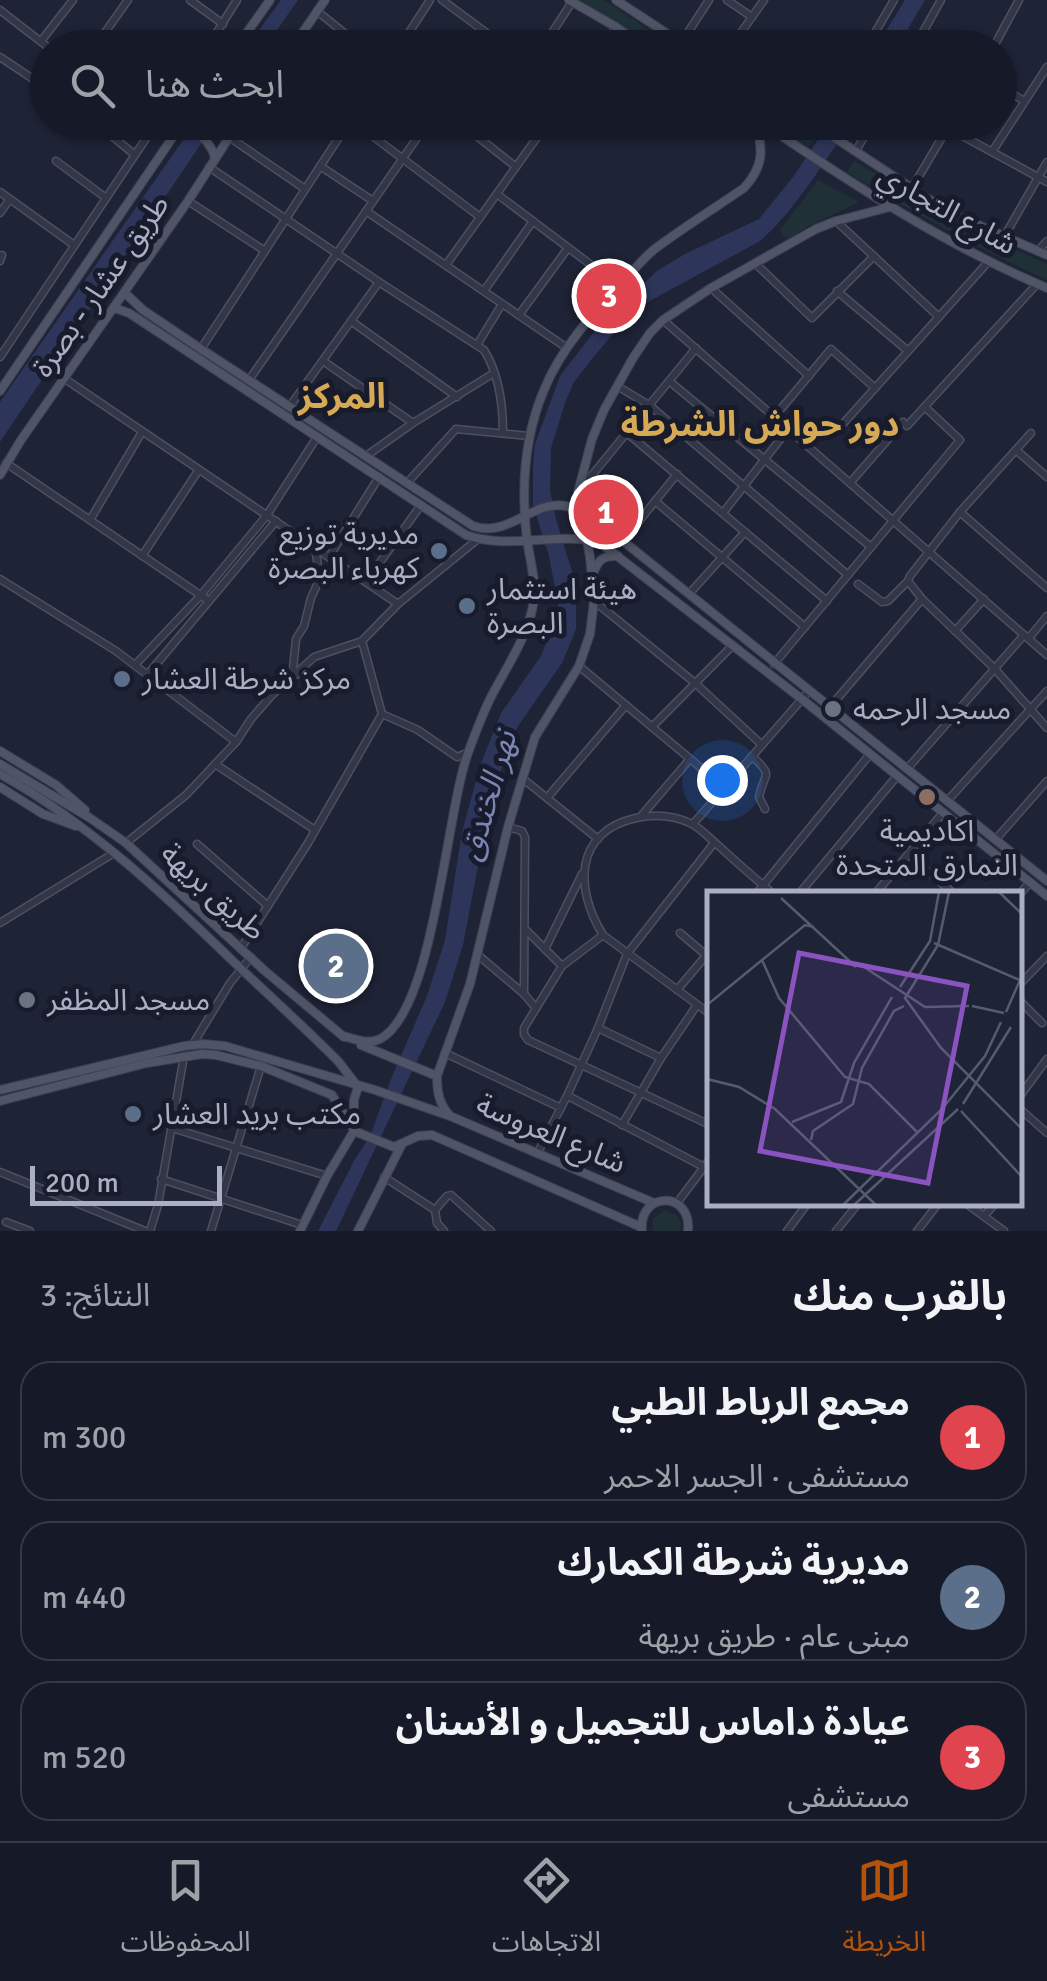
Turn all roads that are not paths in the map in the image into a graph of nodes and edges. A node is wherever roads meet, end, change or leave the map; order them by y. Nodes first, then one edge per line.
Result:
1 (73, 0) edge
2 (128, 0) edge
3 (190, 0) edge
4 (238, 0) edge
5 (270, 0) edge
6 (325, 0) edge
7 (430, 0) edge
8 (442, 0) edge
9 (617, 0) edge
10 (709, 0) edge
11 (727, 0) edge
12 (764, 0) edge
13 (894, 0) edge
14 (941, 0) edge
15 (1019, 0) edge
16 (571, 1) edge
17 (0, 10) edge
18 (317, 11) junction
19 (752, 17) junction
20 (222, 24) junction
21 (616, 27) junction
22 (51, 30) edge
23 (107, 30) edge
24 (218, 30) edge
25 (249, 30) edge
26 (304, 30) edge
27 (341, 30) edge
28 (411, 30) edge
29 (483, 30) edge
30 (553, 30) edge
31 (614, 30) edge
32 (620, 30) edge
33 (662, 30) edge
34 (693, 30) edge
35 (743, 30) edge
36 (876, 30) edge
37 (924, 30) edge
38 (1003, 30) edge
39 (30, 33) edge
40 (0, 56) edge
41 (1047, 66) edge
42 (30, 77) edge
43 (1017, 97) edge
44 (1024, 101) junction
45 (1017, 112) edge
46 (117, 140) edge
47 (144, 140) edge
48 (172, 140) edge
49 (204, 140) edge
50 (227, 140) edge
51 (233, 140) edge
52 (337, 140) edge
53 (376, 140) edge
54 (415, 140) edge
55 (482, 140) edge
56 (535, 140) edge
57 (761, 140) edge
58 (787, 140) edge
59 (839, 140) edge
60 (862, 140) edge
61 (941, 140) edge
62 (973, 140) edge
63 (1000, 140) edge
64 (856, 151) junction
65 (992, 152) junction
66 (135, 155) junction
67 (216, 158) junction
68 (402, 159) junction
69 (56, 161) dead end
70 (1047, 162) edge
71 (320, 166) junction
72 (209, 167) junction
73 (516, 167) junction
74 (1039, 176) junction
75 (1047, 182) edge
76 (912, 188) junction
77 (305, 189) junction
78 (0, 192) edge
79 (497, 194) junction
80 (106, 198) junction
81 (10, 199) junction
82 (188, 202) junction
83 (373, 202) junction
84 (890, 207) junction
85 (366, 211) junction
86 (0, 213) edge
87 (480, 218) junction
88 (286, 219) junction
89 (836, 221) junction
90 (533, 222) junction
91 (1004, 236) junction
92 (1047, 241) edge
93 (74, 244) junction
94 (568, 248) junction
95 (265, 251) junction
96 (1043, 253) edge
97 (337, 254) junction
98 (874, 256) junction
99 (989, 261) junction
100 (756, 264) junction
101 (446, 265) junction
102 (379, 282) junction
103 (1037, 284) junction
104 (618, 286) junction
105 (711, 288) junction
106 (1047, 288) edge
107 (484, 291) junction
108 (838, 291) junction
109 (124, 293) junction
110 (502, 304) junction
111 (114, 308) junction
112 (519, 315) junction
113 (939, 317) junction
114 (664, 320) junction
115 (351, 321) junction
116 (477, 345) junction
117 (567, 348) junction
118 (696, 348) junction
119 (201, 349) junction
120 (908, 351) junction
121 (0, 357) edge
122 (322, 361) junction
123 (494, 373) junction
124 (808, 376) junction
125 (65, 379) junction
126 (249, 380) junction
127 (669, 381) junction
128 (616, 385) junction
129 (875, 388) junction
130 (0, 391) edge
131 (457, 397) junction
132 (650, 405) junction
133 (290, 406) junction
134 (925, 408) junction
135 (776, 416) junction
136 (413, 423) junction
137 (841, 426) dead end
138 (322, 428) junction
139 (788, 428) junction
140 (142, 432) junction
141 (503, 433) junction
142 (627, 433) junction
143 (1031, 433) dead end
144 (529, 436) junction
145 (316, 437) junction
146 (1016, 450) junction
147 (366, 456) junction
148 (764, 460) junction
149 (6, 463) junction
150 (198, 471) junction
151 (0, 474) edge
152 (677, 474) junction
153 (380, 477) junction
154 (1047, 477) edge
155 (850, 482) junction
156 (409, 484) junction
157 (744, 486) junction
158 (578, 492) junction
159 (405, 494) junction
160 (655, 501) junction
161 (421, 505) junction
162 (580, 512) junction
163 (960, 512) junction
164 (529, 513) junction
165 (723, 513) junction
166 (267, 515) junction
167 (90, 520) junction
168 (893, 520) junction
169 (276, 521) junction
170 (745, 532) junction
171 (478, 539) junction
172 (586, 539) junction
173 (527, 540) junction
174 (623, 541) junction
175 (315, 547) junction
176 (871, 547) junction
177 (930, 551) junction
178 (142, 556) junction
179 (620, 556) junction
180 (328, 557) junction
181 (722, 557) junction
182 (848, 574) junction
183 (0, 579) edge
184 (592, 579) junction
185 (908, 581) junction
186 (366, 582) junction
187 (858, 584) dead end
188 (1047, 588) edge
189 (689, 594) junction
190 (201, 595) junction
191 (922, 599) junction
192 (984, 599) junction
193 (209, 601) junction
194 (594, 601) junction
195 (827, 601) junction
196 (398, 604) junction
197 (1047, 616) edge
198 (805, 627) junction
199 (955, 631) junction
200 (1026, 637) junction
201 (362, 641) junction
202 (733, 645) junction
203 (1047, 655) edge
204 (774, 664) junction
205 (135, 665) junction
206 (579, 666) junction
207 (994, 668) junction
208 (148, 674) junction
209 (296, 675) junction
210 (695, 683) junction
211 (1047, 690) edge
212 (809, 691) junction
213 (802, 700) junction
214 (626, 705) junction
215 (830, 708) junction
216 (1030, 710) junction
217 (382, 714) junction
218 (652, 727) junction
219 (1047, 728) edge
220 (236, 742) junction
221 (762, 745) junction
222 (0, 751) edge
223 (468, 753) junction
224 (870, 754) junction
225 (752, 756) junction
226 (690, 758) junction
227 (0, 764) edge
228 (216, 764) junction
229 (907, 769) junction
230 (0, 774) edge
231 (896, 776) junction
232 (522, 778) junction
233 (1047, 781) edge
234 (0, 787) edge
235 (725, 788) junction
236 (547, 798) junction
237 (948, 800) junction
238 (57, 803) junction
239 (764, 809) dead end
240 (942, 814) junction
241 (90, 818) junction
242 (640, 818) junction
243 (693, 824) junction
244 (508, 826) junction
245 (84, 828) junction
246 (315, 830) junction
247 (598, 839) junction
248 (714, 842) junction
249 (1000, 842) junction
250 (126, 843) junction
251 (197, 844) dead end
252 (116, 853) junction
253 (908, 854) junction
254 (994, 854) junction
255 (584, 868) junction
256 (1046, 877) edge
257 (1030, 882) junction
258 (763, 885) junction
259 (758, 891) edge
260 (770, 891) edge
261 (801, 891) edge
262 (877, 891) edge
263 (948, 891) edge
264 (1022, 892) edge
265 (1047, 896) edge
266 (268, 906) junction
267 (0, 923) edge
268 (526, 930) junction
269 (680, 932) dead end
270 (603, 935) junction
271 (241, 948) junction
272 (545, 949) junction
273 (707, 952) edge
274 (627, 954) junction
275 (707, 954) edge
276 (478, 955) junction
277 (250, 956) junction
278 (1047, 956) edge
279 (1040, 964) junction
280 (562, 966) junction
281 (241, 968) junction
282 (1047, 971) edge
283 (1022, 982) edge
284 (677, 990) junction
285 (524, 994) junction
286 (1022, 1003) edge
287 (697, 1005) junction
288 (537, 1008) junction
289 (707, 1012) edge
290 (1042, 1023) dead end
291 (598, 1028) junction
292 (343, 1036) junction
293 (193, 1044) junction
294 (444, 1053) junction
295 (184, 1056) junction
296 (661, 1058) junction
297 (1047, 1059) edge
298 (581, 1063) junction
299 (261, 1066) junction
300 (1044, 1069) edge
301 (437, 1076) junction
302 (358, 1087) junction
303 (0, 1090) edge
304 (642, 1092) junction
305 (1022, 1094) edge
306 (567, 1096) junction
307 (0, 1101) edge
308 (561, 1108) junction
309 (1022, 1111) edge
310 (450, 1116) junction
311 (707, 1124) edge
312 (622, 1126) junction
313 (172, 1128) junction
314 (354, 1131) junction
315 (1047, 1133) edge
316 (401, 1145) junction
317 (236, 1148) junction
318 (536, 1154) junction
319 (707, 1164) edge
320 (704, 1167) junction
321 (0, 1172) edge
322 (327, 1176) junction
323 (384, 1177) junction
324 (161, 1178) junction
325 (222, 1198) junction
326 (654, 1203) junction
327 (677, 1203) junction
328 (805, 1206) edge
329 (857, 1206) edge
330 (937, 1206) edge
331 (969, 1206) edge
332 (992, 1206) edge
333 (435, 1210) junction
334 (984, 1216) junction
335 (688, 1217) junction
336 (6, 1222) dead end
337 (301, 1228) edge
338 (642, 1229) edge
339 (698, 1230) edge
340 (30, 1231) edge
341 (148, 1231) edge
342 (211, 1231) edge
343 (359, 1231) edge
344 (444, 1231) edge
345 (490, 1231) edge
346 (688, 1231) edge
347 (786, 1231) edge
348 (836, 1231) edge
349 (918, 1231) edge
350 (1004, 1231) edge

1 - 22 street
2 - 23 street
3 - 20 street
4 - 20 street
5 - 25 main road
6 - 18 main road
7 - 28 street
8 - 29 street
9 - 33 main road
10 - 34 street
11 - 19 street
12 - 19 street
13 - 36 street
14 - 37 street
15 - 38 street
16 - 21 main road
16 - 30 street
17 - 39 street
18 - 26 main road
18 - 27 street
19 - 35 street
20 - 24 street
21 - 31 street
21 - 32 main road
40 - 42 street
41 - 44 street
43 - 44 street
44 - 45 street
46 - 66 street
47 - 66 street
48 - 130 main road
49 - 67 main road
50 - 67 main road, طريق عشار - بصرة
51 - 77 street
52 - 71 street
53 - 68 street
54 - 68 street
55 - 73 street
56 - 73 street
57 - 104 main road
58 - 84 main road, شارع التجاري
59 - 64 main road, شارع التجاري
60 - 64 street
61 - 76 street
62 - 65 street
63 - 65 street
64 - 76 main road, شارع التجاري
65 - 74 street
66 - 80 street
67 - 72 main road, طريق عشار - بصرة
68 - 83 street
68 - 87 street
69 - 80 street
70 - 74 street
71 - 77 street
71 - 83 street
72 - 82 main road, طريق عشار - بصرة
72 - 88 street
73 - 79 street
74 - 75 street
74 - 91 street
76 - 91 main road, شارع التجاري
77 - 88 street
78 - 81 street
79 - 87 street
79 - 90 street
80 - 93 street
81 - 86 street
81 - 93 street
82 - 95 street
82 - 109 main road, طريق عشار - بصرة
83 - 85 street
84 - 89 main road
84 - 99 main road, شارع التجاري
85 - 97 street
85 - 101 street
87 - 101 street
88 - 95 street
88 - 97 street
89 - 98 street
89 - 100 main road
90 - 94 street
90 - 107 street
91 - 96 main road, شارع التجاري
92 - 96 street
93 - 121 street
94 - 104 street
94 - 112 street
95 - 119 street
97 - 102 street
97 - 126 street
98 - 108 street
98 - 113 street
99 - 103 main road, شارع التجاري
99 - 113 street
100 - 105 main road
100 - 108 street
101 - 107 street
102 - 115 street
102 - 116 street
103 - 106 main road, شارع التجاري
103 - 134 street
104 - 117 main road
105 - 114 main road
105 - 124 street
107 - 110 street
108 - 120 street
109 - 111 main road, طريق عشار - بصرة
109 - 119 main road
110 - 112 street
110 - 116 street
111 - 125 main road, طريق عشار - بصرة
111 - 145 main road
112 - 117 street
113 - 120 street
114 - 118 street
114 - 128 main road
115 - 122 street
115 - 131 street
116 - 123 street
117 - 144 main road
118 - 127 street
118 - 135 street
119 - 126 main road
120 - 129 street
122 - 133 street
122 - 136 street
123 - 131 street
123 - 141 street
124 - 129 street
124 - 135 street
125 - 140 street
125 - 149 main road, طريق عشار - بصرة
126 - 133 main road
127 - 132 street
127 - 148 street
128 - 132 street
128 - 158 main road
129 - 137 street
131 - 136 street
132 - 142 street
132 - 157 street
133 - 138 main road
134 - 155 street
134 - 168 street
135 - 139 street
136 - 147 street
138 - 145 main road
138 - 147 main road
139 - 148 street
139 - 155 street
140 - 150 street
140 - 167 street
141 - 144 street
141 - 156 street
142 - 152 street
142 - 158 street
143 - 146 street
144 - 164 main road
145 - 153 main road
145 - 166 street
146 - 154 street
146 - 163 street
147 - 156 main road
148 - 157 street
148 - 176 street
149 - 151 main road, طريق عشار - بصرة
149 - 167 street
150 - 166 street
150 - 178 street
152 - 160 street
152 - 165 street
153 - 159 main road
153 - 180 street
155 - 168 street
156 - 159 main road
156 - 164 main road
157 - 165 street
157 - 182 street
158 - 162 main road
159 - 161 main road
160 - 174 street
160 - 181 street
161 - 171 main road
161 - 186 street
162 - 164 main road
162 - 172 main road
162 - 174 main road
163 - 177 street
163 - 188 street
164 - 173 main road
165 - 170 street
166 - 169 street
166 - 190 street
167 - 178 street
168 - 176 street
168 - 177 street
169 - 175 street
169 - 193 street
170 - 181 street
170 - 195 street
171 - 173 main road
171 - 196 street
172 - 173 main road
172 - 179 main road
172 - 184 main road
173 - 223 main road
174 - 189 main road
175 - 180 street
175 - 209 street
176 - 182 street
177 - 185 street
177 - 192 street
178 - 190 street
179 - 184 main road
179 - 202 main road
180 - 186 street
181 - 189 street
181 - 198 street
182 - 195 street
183 - 205 street
184 - 194 main road
185 - 187 street
185 - 191 street
186 - 196 street
189 - 204 main road
190 - 193 street
190 - 205 street
191 - 199 street
191 - 215 street
192 - 199 street
192 - 200 street
193 - 208 street
194 - 206 main road
194 - 210 street
195 - 198 street
196 - 201 street
197 - 200 street
198 - 204 street
199 - 207 street
200 - 203 street
200 - 207 street
201 - 209 street
201 - 217 street
202 - 210 street
202 - 213 main road
204 - 212 main road
205 - 208 street
206 - 214 street
206 - 232 main road
207 - 216 street
207 - 229 street
208 - 220 street
209 - 220 street
210 - 218 street
210 - 221 street
211 - 216 street
212 - 213 street
212 - 215 main road
213 - 221 street
213 - 224 main road
214 - 218 street
214 - 236 street
215 - 229 main road
216 - 219 street
216 - 237 street
217 - 223 street
217 - 246 street
218 - 226 street
220 - 228 street
221 - 225 street
222 - 241 main road
223 - 292 main road
224 - 231 main road
224 - 258 street
225 - 235 street
225 - 239 street
226 - 235 street
226 - 242 street
227 - 238 main road
228 - 246 street
228 - 250 street
229 - 237 main road
230 - 238 main road
231 - 240 main road
231 - 261 street
232 - 236 street
232 - 244 main road
233 - 249 street
234 - 245 main road
235 - 243 street
236 - 247 street
237 - 249 main road
238 - 241 main road, طريق بريهة
238 - 245 main road, طريق بريهة
240 - 253 street
240 - 254 main road
241 - 250 main road, طريق بريهة
242 - 243 street
242 - 247 street
243 - 248 street
244 - 268 street
244 - 276 main road
245 - 252 main road, طريق بريهة
246 - 266 street
247 - 255 street
248 - 258 street
248 - 274 street
249 - 254 main road
249 - 256 main road
250 - 271 main road, طريق بريهة
251 - 266 street
252 - 267 street
252 - 281 main road, طريق بريهة
253 - 262 street
253 - 263 street
254 - 257 main road
255 - 270 street
255 - 272 street
257 - 264 street
257 - 265 main road
258 - 259 street
258 - 260 street
266 - 271 street
268 - 272 street
268 - 285 street
269 - 273 street
270 - 274 street
270 - 280 street
271 - 277 main road, طريق بريهة
272 - 280 street
274 - 284 street
274 - 291 street
275 - 284 street
276 - 285 street
276 - 294 main road
277 - 281 street
277 - 292 main road, طريق بريهة
278 - 279 street
279 - 282 street
279 - 283 street
280 - 288 street
281 - 293 street
281 - 302 main road, طريق بريهة
284 - 287 street
285 - 288 street
286 - 290 street
287 - 289 street
287 - 296 street
288 - 298 street
291 - 296 street
291 - 298 street
292 - 301 main road, طريق بريهة
293 - 302 main road, شارع العروسة
293 - 303 main road
294 - 301 main road
294 - 308 street
295 - 299 main road
295 - 307 main road
295 - 313 street
296 - 304 street
297 - 300 street
298 - 304 street
298 - 306 street
299 - 314 main road
299 - 317 street
300 - 305 street
301 - 310 main road
302 - 310 main road, شارع العروسة
302 - 314 main road
304 - 311 street
304 - 312 street
306 - 308 street
306 - 312 street
308 - 318 street
309 - 315 street
310 - 318 main road, شارع العروسة
312 - 320 street
313 - 317 street
313 - 324 street
314 - 316 main road
314 - 322 main road
316 - 323 main road
316 - 338 main road, شارع العروسة
317 - 322 street
317 - 325 street
318 - 326 main road, شارع العروسة
319 - 320 street
320 - 327 street
321 - 341 street
322 - 337 main road
323 - 333 street
323 - 343 main road
324 - 325 street
324 - 341 street
325 - 337 street
325 - 342 street
326 - 327 main road
326 - 338 main road
327 - 335 main road
328 - 347 street
329 - 348 street
330 - 349 street
331 - 334 street
332 - 334 street
333 - 344 street
333 - 345 street
334 - 350 street
335 - 339 main road
335 - 346 main road
336 - 340 street

